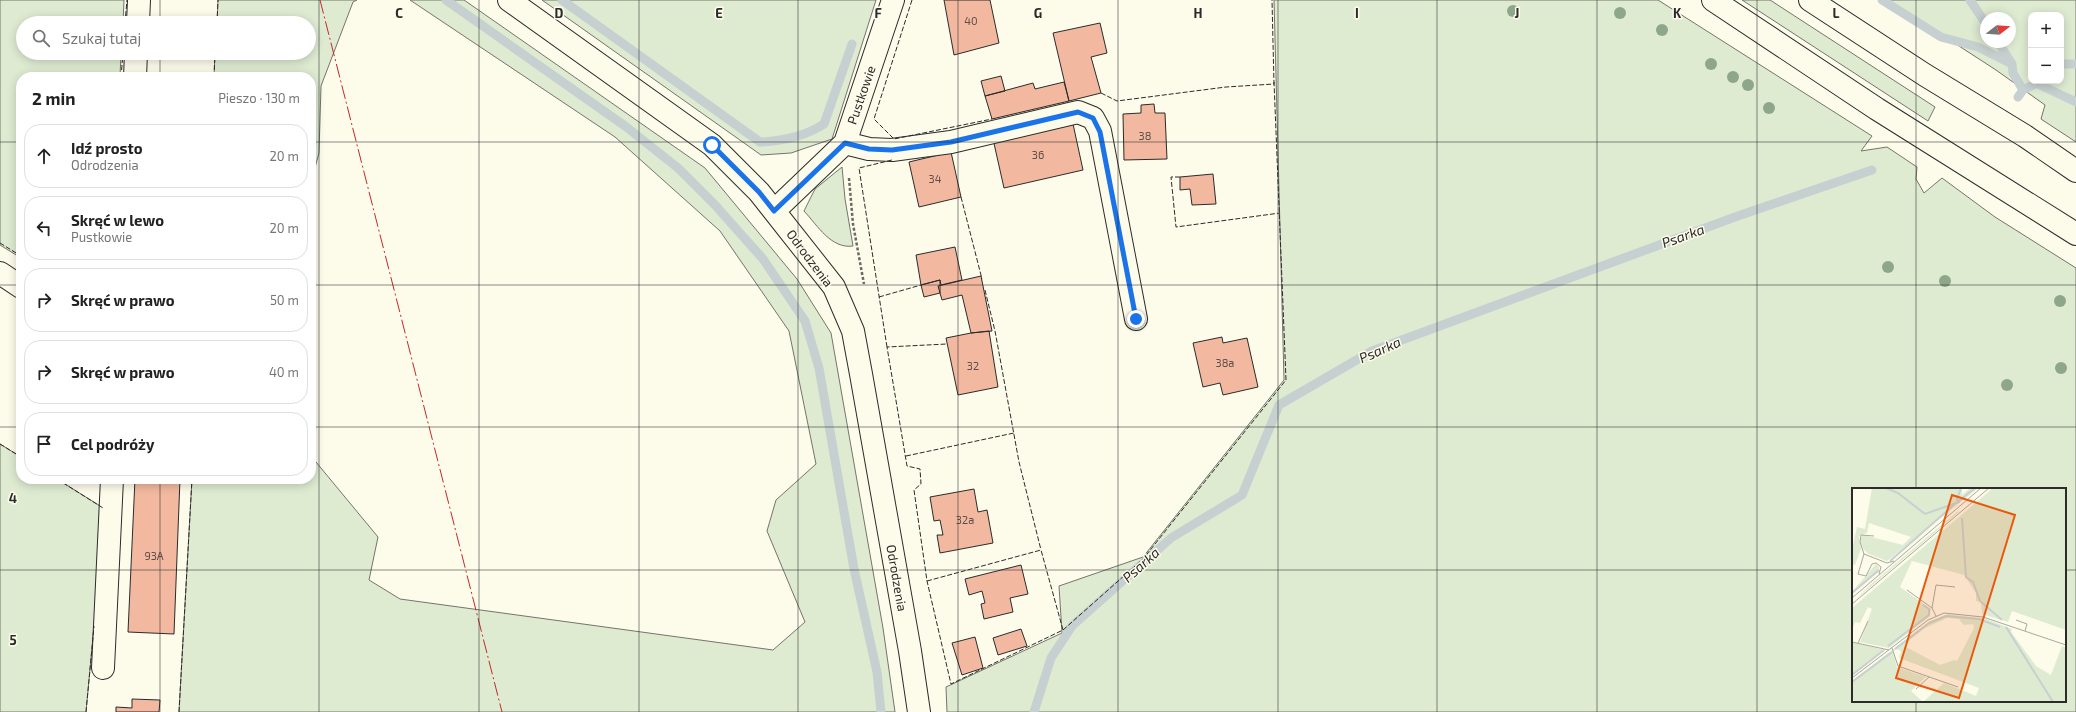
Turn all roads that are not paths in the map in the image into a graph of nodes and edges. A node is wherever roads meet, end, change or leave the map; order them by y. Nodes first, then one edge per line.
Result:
1 (139, 0) edge
2 (509, 0) edge
3 (893, 0) edge
4 (1713, 0) edge
5 (1810, 0) edge
6 (138, 16) edge
7 (136, 60) edge
8 (135, 72) edge
9 (845, 143) junction
10 (2076, 170) edge
11 (774, 211) junction
12 (2076, 234) edge
13 (0, 274) edge
14 (16, 284) edge
15 (1136, 319) dead end
16 (112, 484) edge
17 (103, 668) dead end
18 (919, 712) edge

1 - 6 street
2 - 11 street, Odrodzenia
3 - 9 street, Pustkowie
4 - 12 street
5 - 10 street
7 - 8 street
9 - 11 street, Pustkowie
9 - 15 street
11 - 18 street, Odrodzenia
13 - 14 street
16 - 17 street

